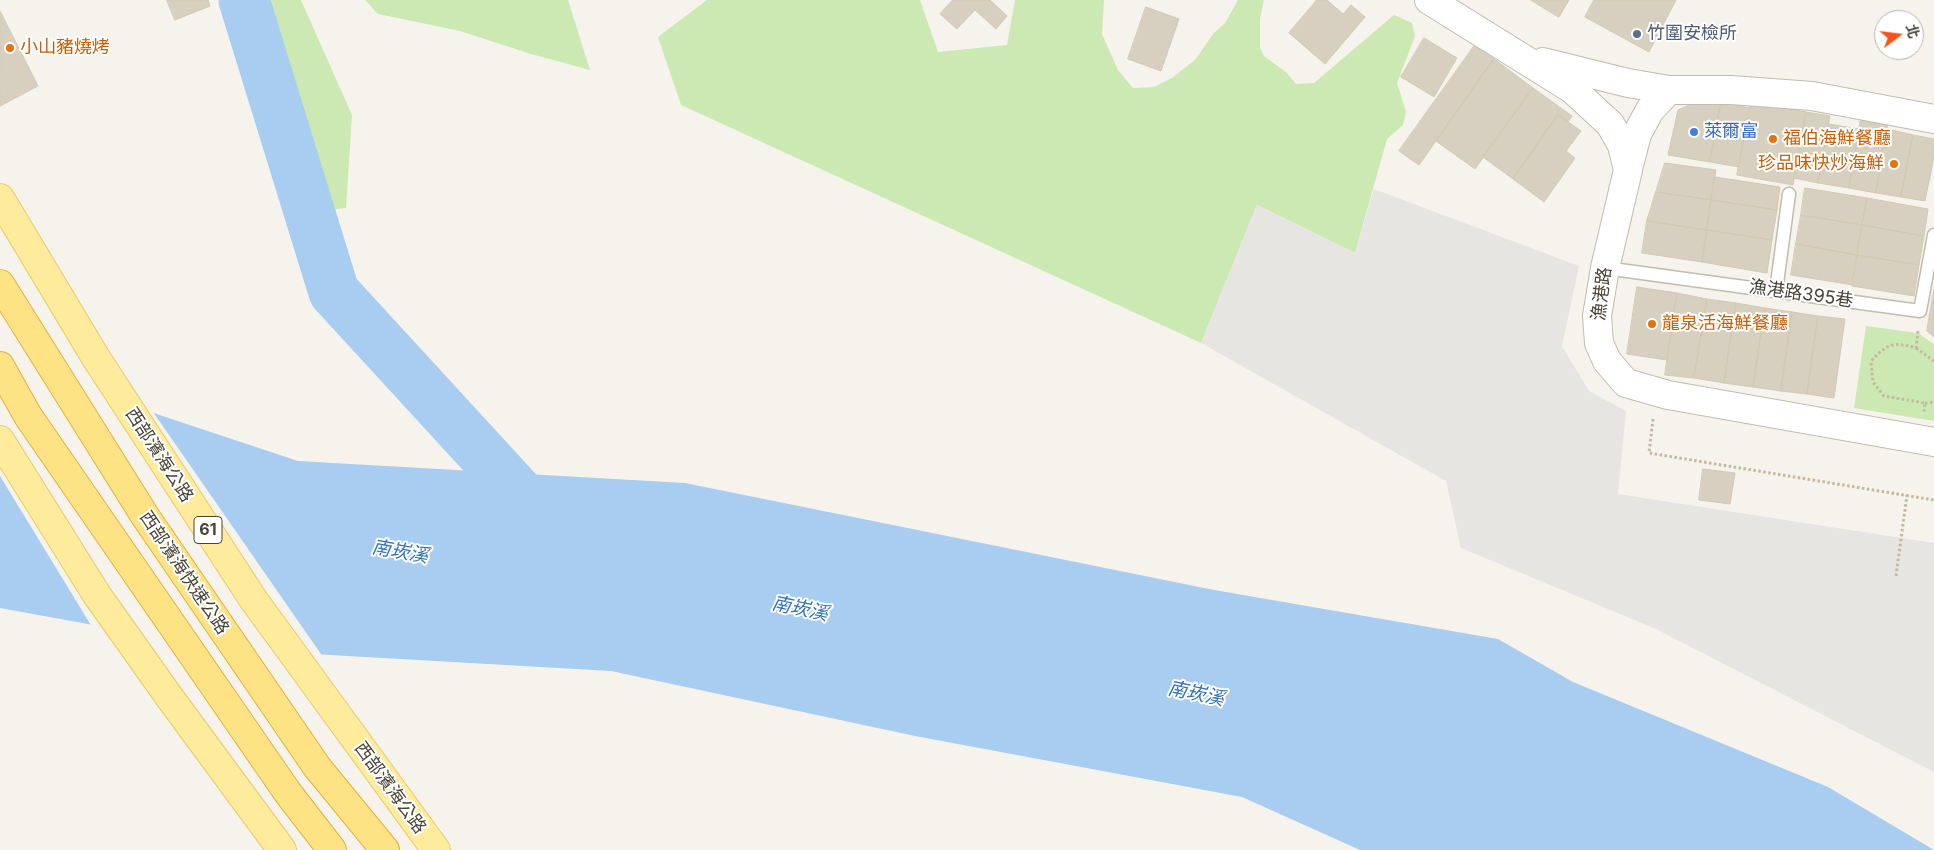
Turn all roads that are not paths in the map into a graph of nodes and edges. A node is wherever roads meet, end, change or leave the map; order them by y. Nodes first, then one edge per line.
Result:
1 (1429, 0) edge
2 (1517, 56) junction
3 (1669, 90) junction
4 (1934, 119) edge
5 (1628, 170) junction
6 (1789, 194) dead end
7 (0, 198) edge
8 (1934, 235) edge
9 (1605, 268) junction
10 (1931, 272) edge
11 (0, 284) edge
12 (1776, 291) junction
13 (0, 366) edge
14 (0, 440) edge
15 (1927, 440) edge
16 (282, 850) edge
17 (332, 850) edge
18 (384, 850) edge
19 (436, 850) edge

1 - 2 street, 漁港路
2 - 3 street, 漁港路
2 - 5 street, 漁港路
3 - 4 street, 漁港路
3 - 5 street
5 - 9 street, 漁港路
6 - 12 lane
7 - 19 main road, 西部濱海公路 / 61
8 - 10 lane
9 - 12 lane, 漁港路395巷
9 - 15 street, 漁港路
10 - 12 lane, 漁港路395巷
11 - 18 highway, 西部濱海快速公路 / 61
13 - 17 highway
14 - 16 main road

